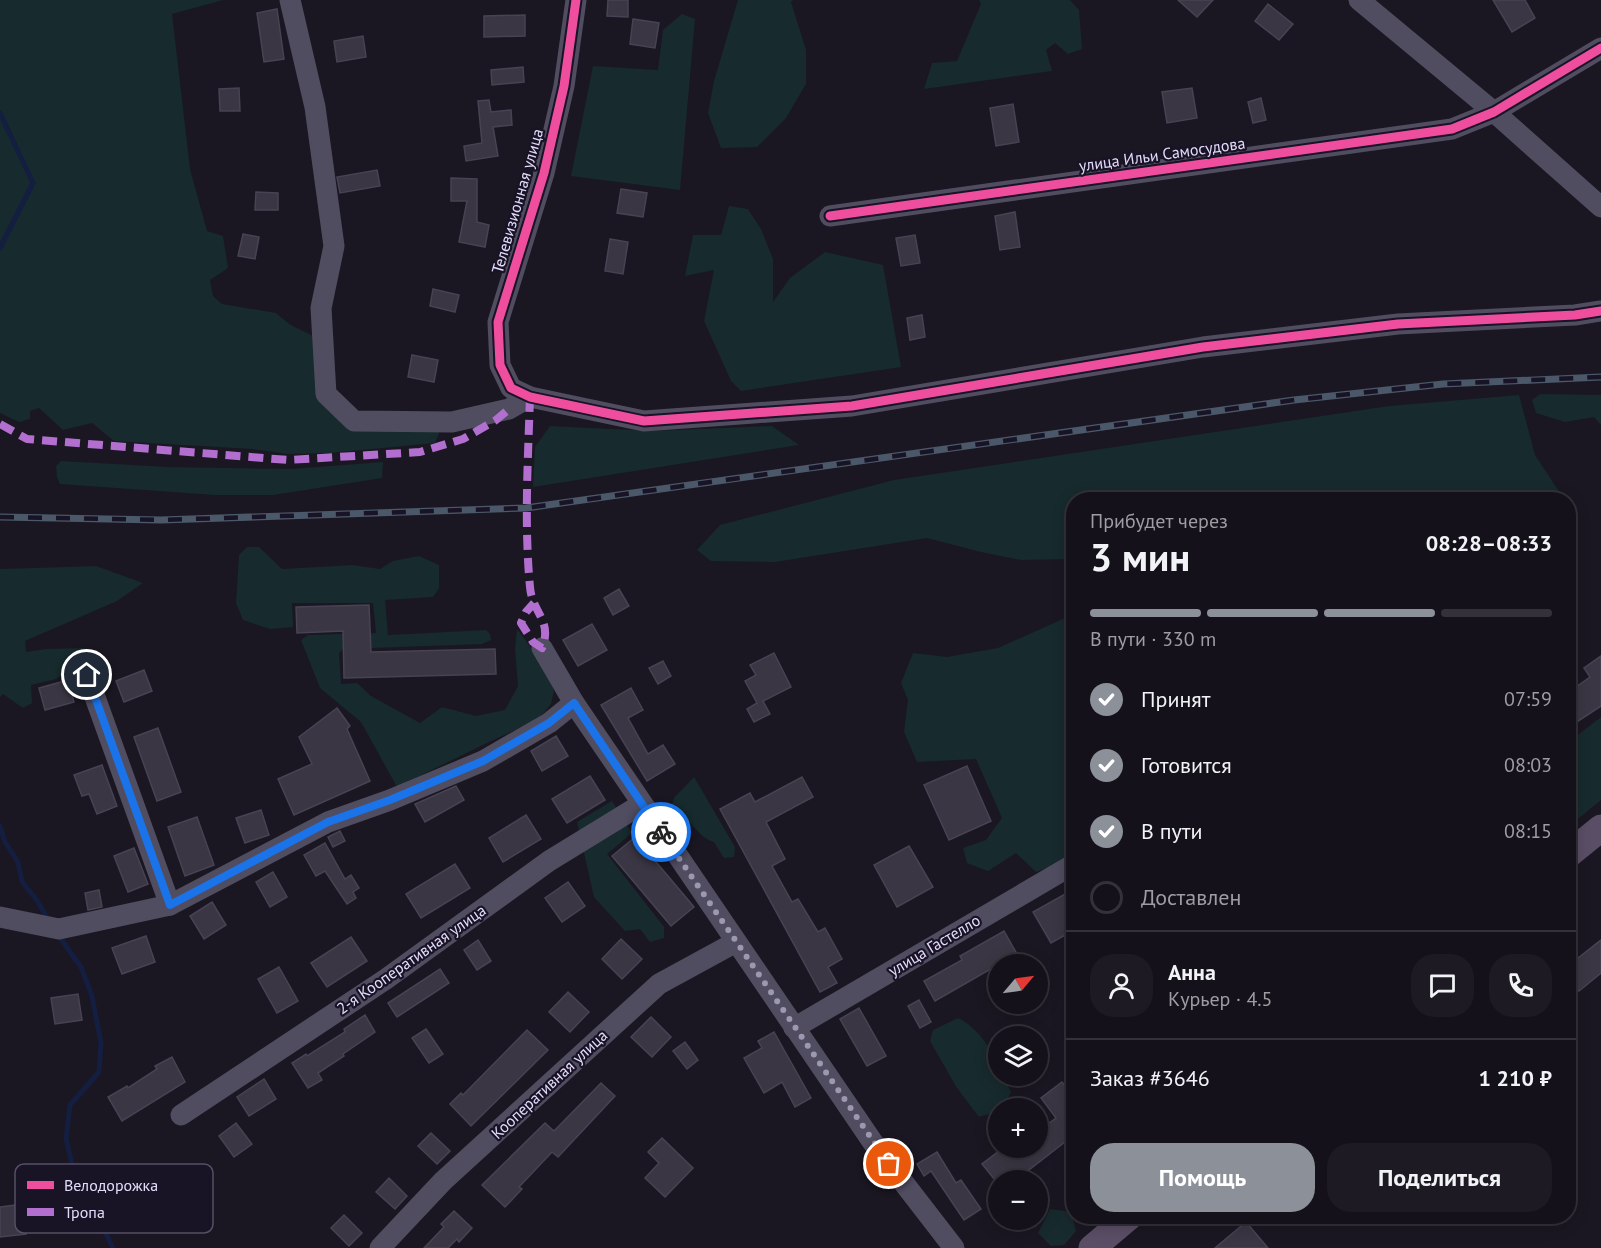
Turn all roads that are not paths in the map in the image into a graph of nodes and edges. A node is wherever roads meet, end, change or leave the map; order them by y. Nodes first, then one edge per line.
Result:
1 (290, 0) edge
2 (576, 0) edge
3 (1359, 0) edge
4 (1601, 48) edge
5 (1494, 112) junction
6 (1601, 207) edge
7 (830, 216) dead end
8 (1601, 311) edge
9 (530, 397) junction
10 (542, 648) dead end
11 (87, 675) dead end
12 (574, 703) junction
13 (642, 804) junction
14 (1601, 828) edge
15 (1576, 848) edge
16 (1066, 869) edge
17 (170, 905) junction
18 (0, 917) edge
19 (736, 942) junction
20 (794, 1028) junction
21 (181, 1115) dead end
22 (1120, 1224) edge
23 (380, 1248) edge
24 (954, 1248) edge
25 (1092, 1248) edge

1 - 9 street
2 - 9 street, Телевизионная улица
3 - 5 street
4 - 5 street, улица Ильи Самосудова
5 - 6 street
5 - 7 street, улица Ильи Самосудова
8 - 9 street
10 - 12 street
11 - 17 street
12 - 13 street
12 - 17 street
13 - 19 street
13 - 21 street, 2-я Кооперативная улица
14 - 15 main road
16 - 20 street, улица Гастелло
17 - 18 street
19 - 20 street
19 - 23 street, Кооперативная улица
20 - 24 street
22 - 25 main road

